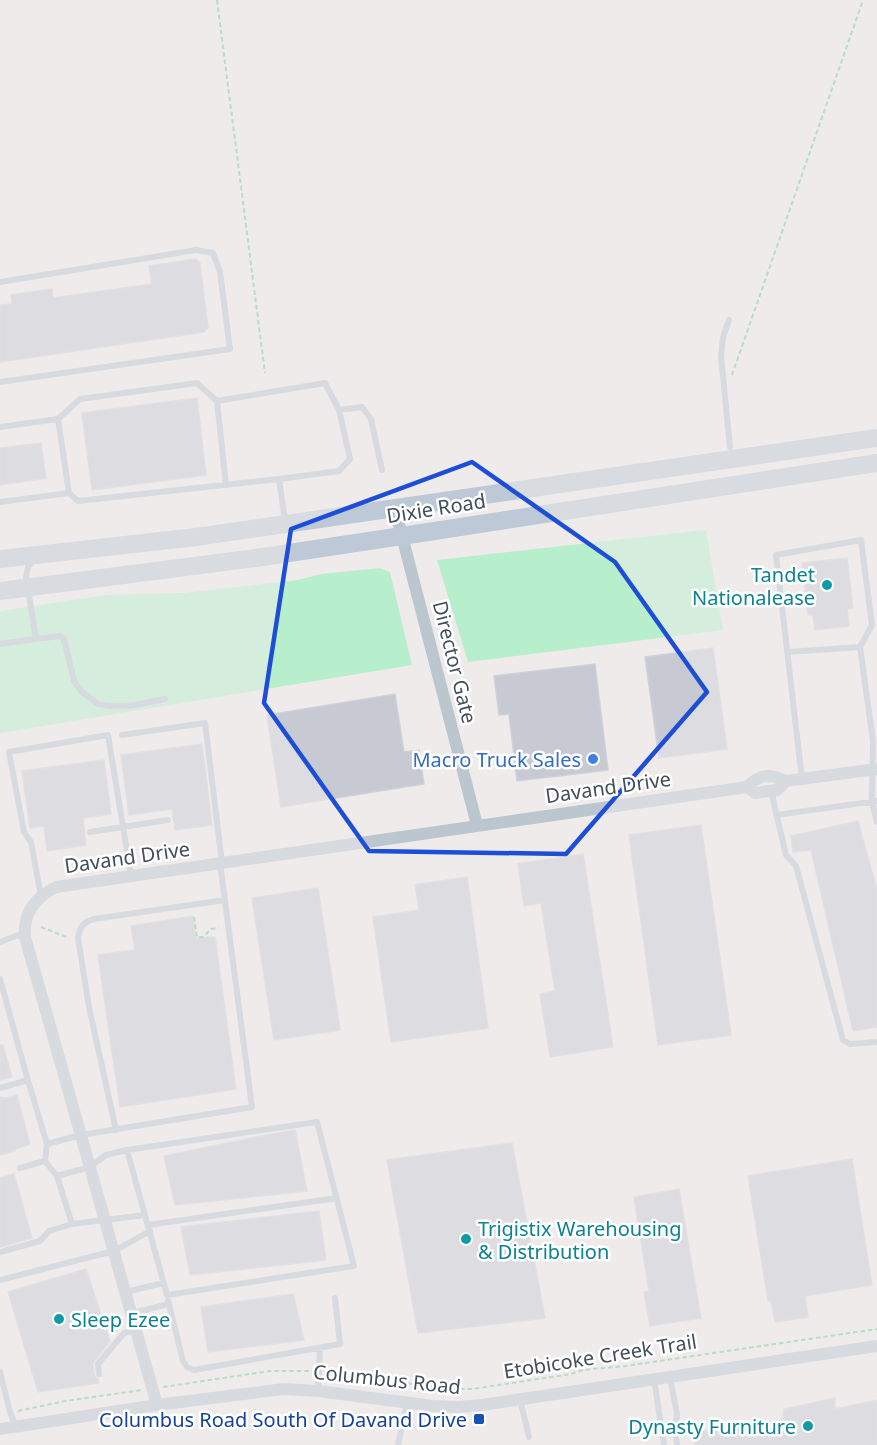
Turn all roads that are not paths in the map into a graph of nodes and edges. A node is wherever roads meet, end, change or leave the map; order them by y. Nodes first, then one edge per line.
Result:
1 (0, 282) edge
2 (729, 320) dead end
3 (0, 382) edge
4 (217, 401) junction
5 (339, 410) junction
6 (58, 419) junction
7 (0, 427) edge
8 (877, 438) edge
9 (730, 447) dead end
10 (877, 463) edge
11 (382, 470) dead end
12 (279, 479) junction
13 (226, 485) junction
14 (69, 493) junction
15 (0, 502) edge
16 (395, 509) junction
17 (286, 524) junction
18 (402, 536) junction
19 (37, 556) junction
20 (0, 560) edge
21 (27, 588) junction
22 (0, 591) edge
23 (36, 639) junction
24 (0, 644) edge
25 (860, 647) junction
26 (788, 652) junction
27 (165, 699) dead end
28 (122, 735) dead end
29 (874, 770) edge
30 (802, 779) junction
31 (786, 781) junction
32 (747, 787) junction
33 (771, 791) junction
34 (875, 801) edge
35 (776, 815) junction
36 (168, 820) dead end
37 (877, 822) edge
38 (477, 825) junction
39 (123, 827) junction
40 (90, 832) dead end
41 (221, 863) junction
42 (131, 876) junction
43 (41, 897) junction
44 (225, 900) junction
45 (25, 933) junction
46 (0, 942) edge
47 (0, 979) edge
48 (877, 1042) edge
49 (28, 1080) junction
50 (0, 1088) edge
51 (116, 1130) junction
52 (81, 1135) junction
53 (47, 1144) junction
54 (127, 1150) junction
55 (45, 1161) junction
56 (90, 1167) junction
57 (20, 1168) dead end
58 (57, 1176) junction
59 (337, 1198) junction
60 (145, 1215) junction
61 (105, 1221) junction
62 (72, 1224) junction
63 (149, 1228) junction
64 (114, 1251) junction
65 (0, 1252) edge
66 (0, 1280) edge
67 (163, 1283) junction
68 (126, 1292) junction
69 (167, 1295) junction
70 (335, 1298) dead end
71 (169, 1304) junction
72 (131, 1313) junction
73 (136, 1330) junction
74 (877, 1346) edge
75 (320, 1348) junction
76 (0, 1372) edge
77 (99, 1374) dead end
78 (670, 1378) junction
79 (654, 1379) junction
80 (318, 1391) junction
81 (520, 1399) junction
82 (407, 1402) junction
83 (157, 1405) junction
84 (16, 1426) junction
85 (0, 1429) edge
86 (529, 1437) dead end
87 (398, 1445) edge
88 (664, 1445) edge
89 (677, 1445) edge

1 - 3 lane
2 - 9 lane
4 - 5 lane
4 - 6 lane
4 - 13 lane
5 - 11 lane
5 - 12 lane
6 - 7 lane
6 - 14 lane
8 - 16 main road, Dixie Road
10 - 18 main road, Dixie Road
12 - 13 lane
12 - 17 lane
13 - 14 lane
14 - 15 lane
16 - 17 main road, Dixie Road
16 - 18 street, Director Gate
17 - 19 main road, Dixie Road
18 - 21 main road, Dixie Road
18 - 38 street, Director Gate
19 - 20 main road, Dixie Road
19 - 21 lane
21 - 22 main road, Dixie Road
21 - 23 lane
23 - 24 lane
23 - 27 lane
25 - 26 lane
25 - 26 lane
25 - 29 lane
26 - 30 lane
28 - 41 lane
29 - 30 street, Davand Drive
29 - 34 lane
30 - 31 street, Davand Drive
31 - 32 street, Davand Drive
31 - 33 street, Davand Drive
32 - 33 street, Davand Drive
32 - 38 street, Davand Drive
33 - 35 lane
34 - 35 lane
34 - 37 lane
35 - 48 lane
36 - 39 lane
38 - 41 street, Davand Drive
39 - 40 lane
39 - 42 lane
39 - 43 lane
41 - 42 street, Davand Drive
41 - 44 lane
42 - 43 street, Davand Drive
43 - 45 street
44 - 51 lane
44 - 51 lane
45 - 46 lane
45 - 52 street
47 - 49 lane
49 - 50 lane
49 - 53 lane
51 - 52 lane
52 - 53 lane
52 - 56 street
53 - 55 lane
54 - 56 lane
54 - 59 lane
54 - 60 lane
55 - 57 lane
55 - 58 lane
56 - 58 lane
56 - 61 street
58 - 62 lane
59 - 63 lane
59 - 69 lane
60 - 61 lane
60 - 63 lane
61 - 62 lane
61 - 64 street
62 - 65 lane
63 - 64 lane
63 - 67 lane
64 - 66 lane
64 - 68 street
67 - 68 lane
67 - 69 lane
68 - 72 street
69 - 71 lane
70 - 75 lane
71 - 72 lane
71 - 75 lane
72 - 73 street
73 - 77 lane
73 - 83 street
74 - 78 street, Columbus Road
75 - 80 lane
76 - 84 lane
78 - 79 street, Columbus Road
78 - 89 lane
79 - 81 street, Columbus Road
79 - 88 lane
80 - 82 street, Columbus Road
80 - 83 street, Columbus Road
81 - 82 street, Columbus Road
81 - 86 lane
82 - 87 lane
83 - 84 street, Columbus Road
84 - 85 street, Columbus Road

